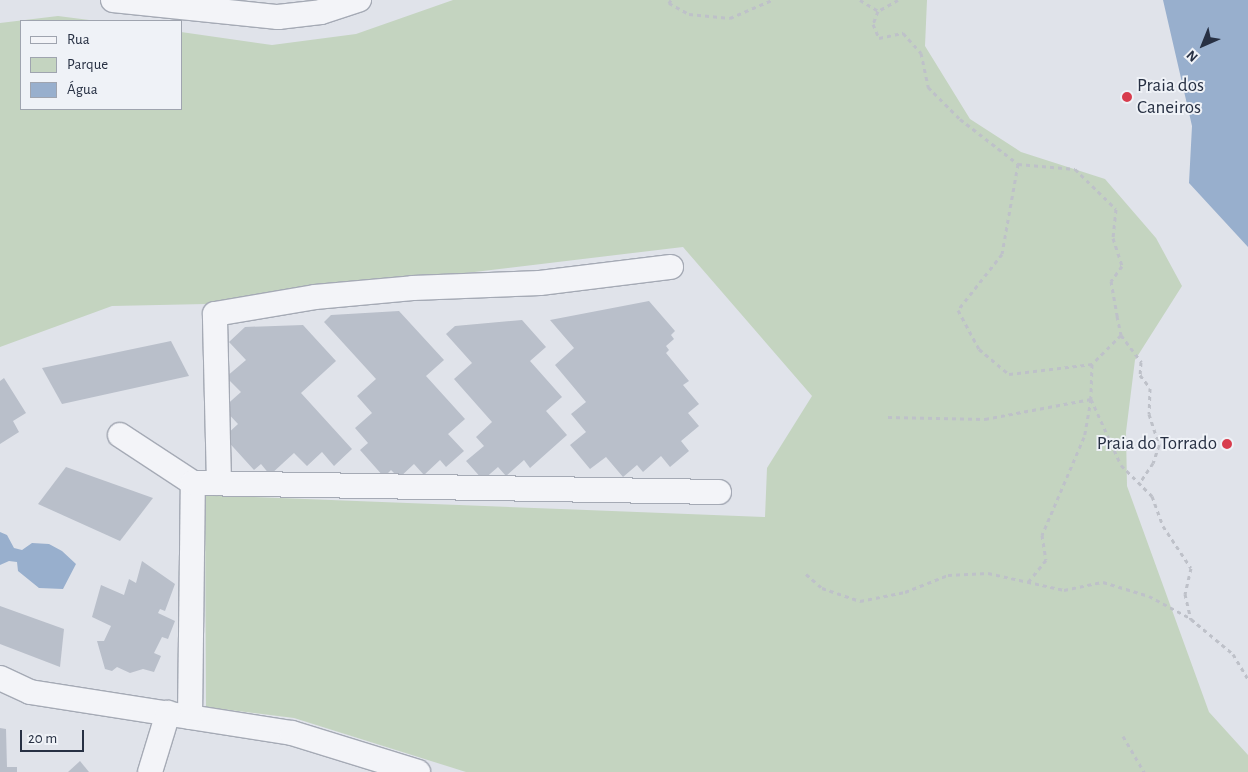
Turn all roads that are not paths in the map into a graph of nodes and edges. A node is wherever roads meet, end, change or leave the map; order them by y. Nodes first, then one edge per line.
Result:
1 (113, 0) edge
2 (359, 0) edge
3 (671, 267) dead end
4 (120, 435) dead end
5 (193, 483) junction
6 (219, 483) junction
7 (719, 492) dead end
8 (0, 678) edge
9 (179, 715) junction
10 (150, 772) edge
11 (418, 772) edge

1 - 2 street
3 - 6 street
4 - 5 street
5 - 6 street
5 - 9 street
6 - 7 street
8 - 9 street
9 - 10 street
9 - 11 street

